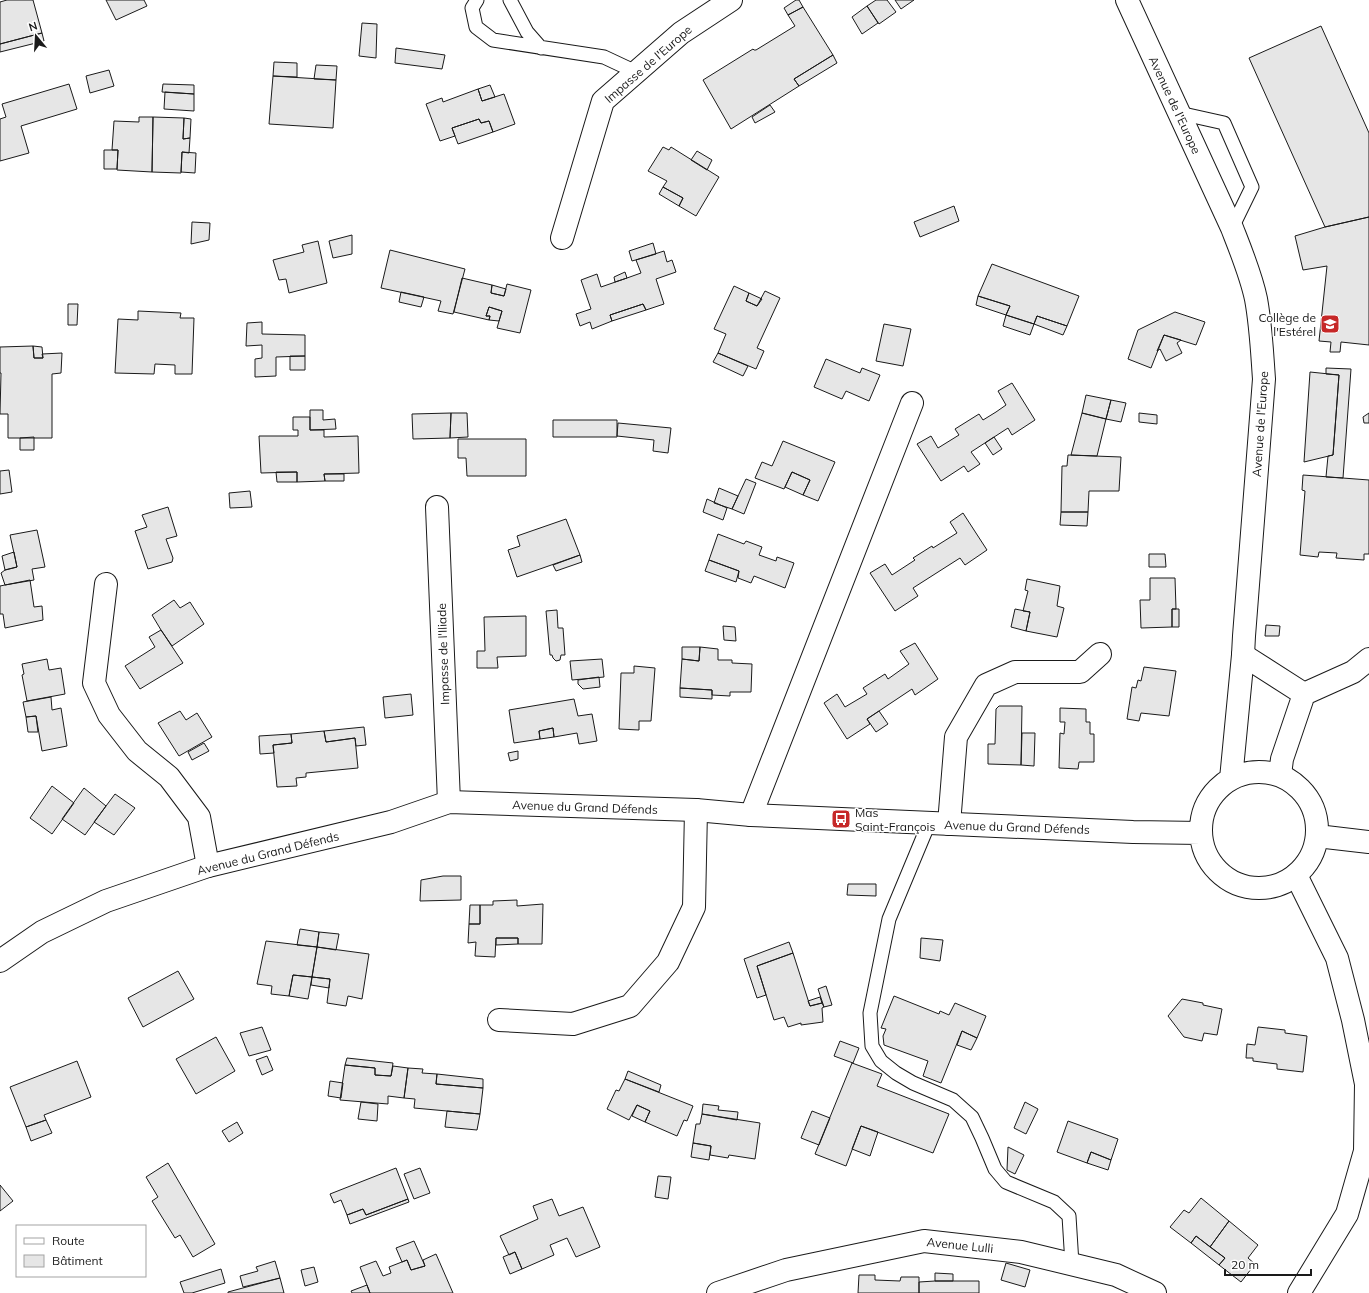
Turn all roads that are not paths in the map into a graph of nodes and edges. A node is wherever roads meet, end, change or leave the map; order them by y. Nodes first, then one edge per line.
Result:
1 (476, 0) edge
2 (510, 0) edge
3 (731, 0) edge
4 (1126, 0) edge
5 (541, 48) junction
6 (636, 72) junction
7 (1179, 113) junction
8 (1232, 228) junction
9 (562, 238) dead end
10 (912, 403) dead end
11 (437, 507) dead end
12 (106, 584) dead end
13 (1100, 654) dead end
14 (1243, 655) junction
15 (1369, 659) edge
16 (1304, 694) junction
17 (1280, 775) junction
18 (1231, 779) junction
19 (449, 802) junction
20 (696, 810) junction
21 (751, 815) junction
22 (939, 823) junction
23 (1201, 833) junction
24 (1317, 836) junction
25 (1369, 842) edge
26 (208, 866) junction
27 (1296, 875) junction
28 (0, 962) edge
29 (499, 1020) dead end
30 (1072, 1264) junction
31 (718, 1293) edge
32 (1154, 1293) edge
33 (1299, 1293) edge

1 - 5 lane
2 - 5 lane
3 - 6 street, Impasse de l'Europe
4 - 7 street, Avenue de l'Europe
5 - 6 lane
6 - 9 street, Impasse de l'Europe
7 - 8 street, Avenue de l'Europe
7 - 8 lane
8 - 14 street, Avenue de l'Europe
10 - 21 street
11 - 19 street, Impasse de l'Iliade
12 - 26 street
13 - 22 street
14 - 16 street
14 - 18 street, Avenue de l'Europe
15 - 16 street
16 - 17 street
17 - 18 street
17 - 24 street
18 - 23 street
19 - 20 street, Avenue du Grand Défends
19 - 26 street, Avenue du Grand Défends
20 - 21 street, Avenue du Grand Défends
20 - 29 street
21 - 22 street, Avenue du Grand Défends
22 - 23 street, Avenue du Grand Défends
22 - 30 lane
23 - 27 street
24 - 25 street
24 - 27 street
26 - 28 street, Avenue du Grand Défends
27 - 33 street
30 - 31 street, Avenue Lulli
30 - 32 street, Avenue Lulli

